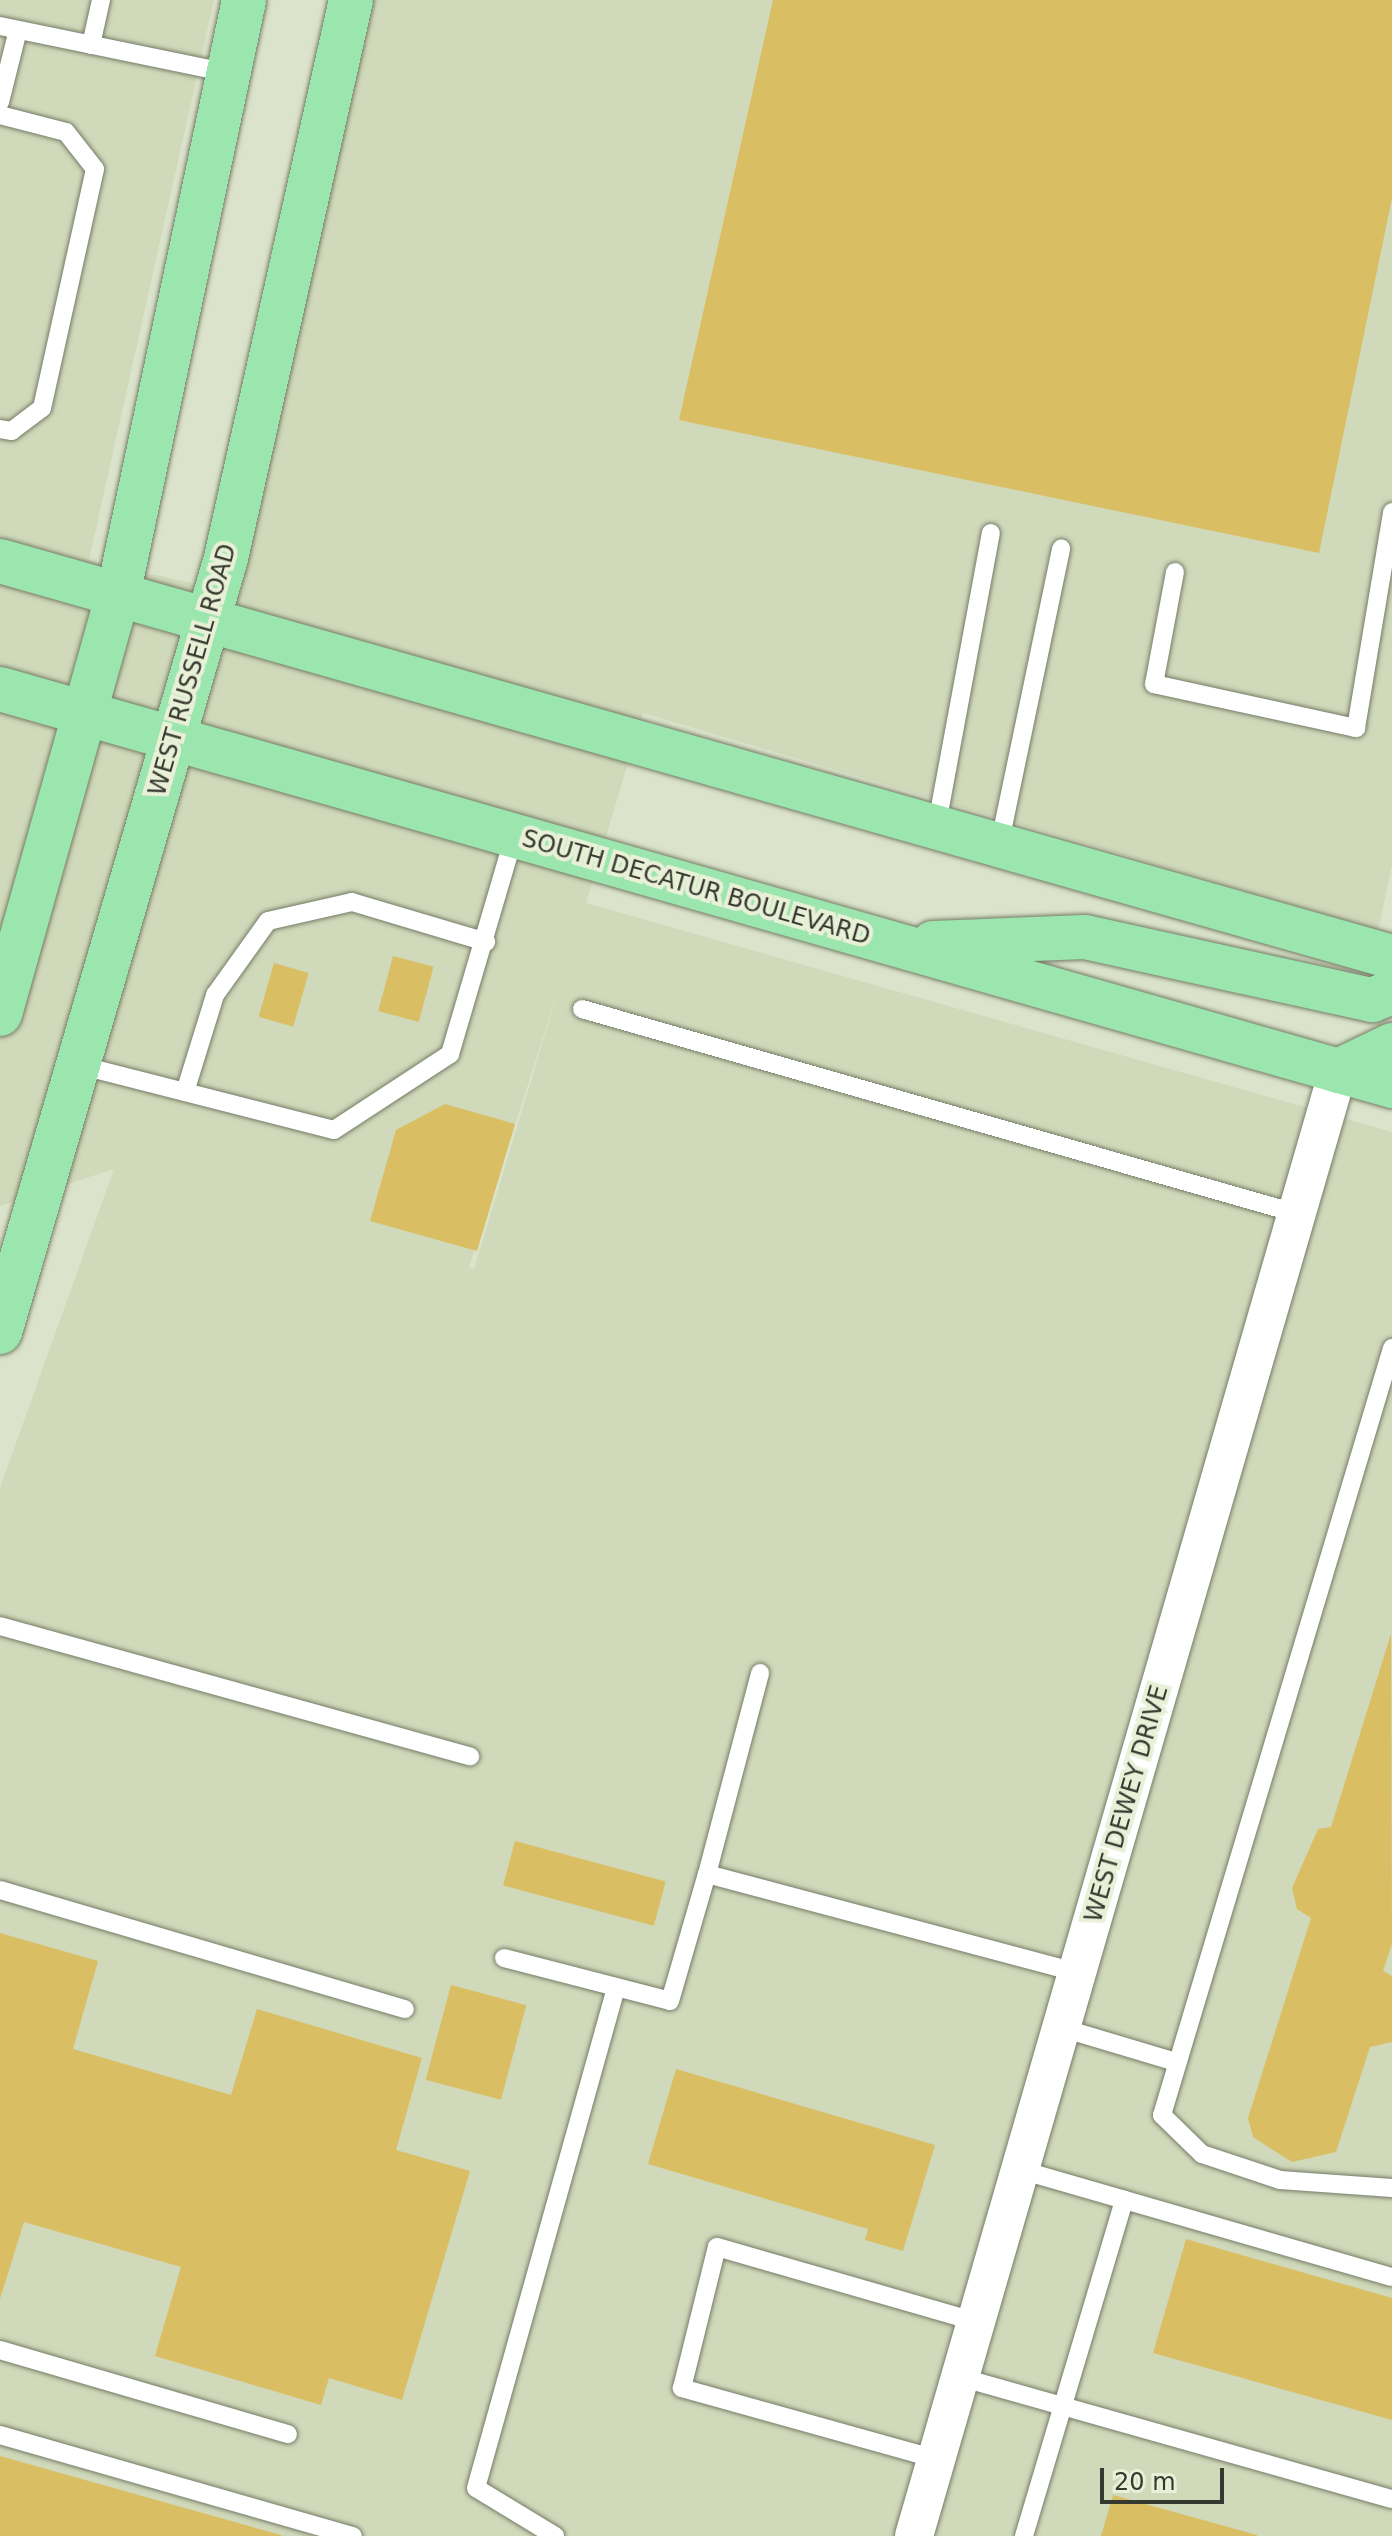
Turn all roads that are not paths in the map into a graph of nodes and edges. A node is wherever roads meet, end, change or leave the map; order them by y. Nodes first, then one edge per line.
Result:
1 (101, 0) edge
2 (244, 0) edge
3 (351, 0) edge
4 (9, 28) edge
5 (91, 45) junction
6 (228, 73) junction
7 (0, 102) edge
8 (0, 115) edge
9 (0, 429) edge
10 (1392, 512) edge
11 (991, 533) dead end
12 (1061, 548) dead end
13 (0, 561) edge
14 (1175, 572) dead end
15 (118, 595) junction
16 (207, 620) junction
17 (0, 689) edge
18 (88, 715) junction
19 (175, 736) junction
20 (936, 829) junction
21 (514, 835) junction
22 (999, 847) junction
23 (486, 942) junction
24 (895, 945) junction
25 (1392, 957) edge
26 (1392, 992) edge
27 (582, 1009) dead end
28 (0, 1014) edge
29 (1392, 1045) edge
30 (79, 1065) junction
31 (1338, 1071) junction
32 (1392, 1086) edge
33 (185, 1092) junction
34 (1299, 1214) junction
35 (0, 1332) edge
36 (1392, 1348) edge
37 (0, 1626) edge
38 (760, 1673) dead end
39 (470, 1756) dead end
40 (707, 1874) junction
41 (0, 1890) edge
42 (504, 1958) dead end
43 (1078, 1973) junction
44 (616, 1988) junction
45 (405, 2009) dead end
46 (1062, 2028) junction
47 (1176, 2062) junction
48 (1021, 2170) junction
49 (1392, 2188) edge
50 (1124, 2200) junction
51 (1392, 2277) edge
52 (976, 2322) junction
53 (0, 2350) edge
54 (960, 2377) junction
55 (1062, 2407) junction
56 (288, 2434) dead end
57 (0, 2435) edge
58 (936, 2459) junction
59 (1392, 2499) edge
60 (353, 2536) edge
61 (555, 2536) edge
62 (914, 2536) edge
63 (1024, 2536) edge

1 - 5 lane
2 - 6 main road
3 - 16 main road, WEST RUSSELL ROAD
4 - 5 lane
4 - 7 lane
5 - 6 lane
6 - 15 main road
8 - 9 lane
10 - 14 lane
11 - 20 lane
12 - 22 lane
13 - 15 main road
15 - 16 main road
15 - 18 main road
16 - 19 main road, WEST RUSSELL ROAD
16 - 20 main road
17 - 18 main road, SOUTH DECATUR BOULEVARD
18 - 19 main road, SOUTH DECATUR BOULEVARD
18 - 28 main road
19 - 21 main road, SOUTH DECATUR BOULEVARD
19 - 30 main road, WEST RUSSELL ROAD
20 - 22 main road
21 - 23 lane
21 - 24 main road, SOUTH DECATUR BOULEVARD
22 - 25 main road
23 - 33 lane
23 - 33 lane
24 - 26 main road
24 - 31 main road, SOUTH DECATUR BOULEVARD
27 - 34 lane
29 - 31 main road
30 - 33 lane
30 - 35 main road, WEST RUSSELL ROAD
31 - 32 main road, SOUTH DECATUR BOULEVARD
31 - 34 street, WEST DEWEY DRIVE
34 - 43 street, WEST DEWEY DRIVE
36 - 47 lane
37 - 39 lane
38 - 40 lane
40 - 43 lane
40 - 44 lane
41 - 45 lane
42 - 44 lane
43 - 46 street, WEST DEWEY DRIVE
44 - 61 lane
46 - 47 lane
46 - 48 street, WEST DEWEY DRIVE
47 - 49 lane
48 - 50 lane
48 - 52 street, WEST DEWEY DRIVE
50 - 51 lane
50 - 55 lane
52 - 54 street, WEST DEWEY DRIVE
52 - 58 lane
53 - 56 lane
54 - 55 lane
54 - 58 street, WEST DEWEY DRIVE
55 - 59 lane
55 - 63 lane
57 - 60 lane
58 - 62 street, WEST DEWEY DRIVE

